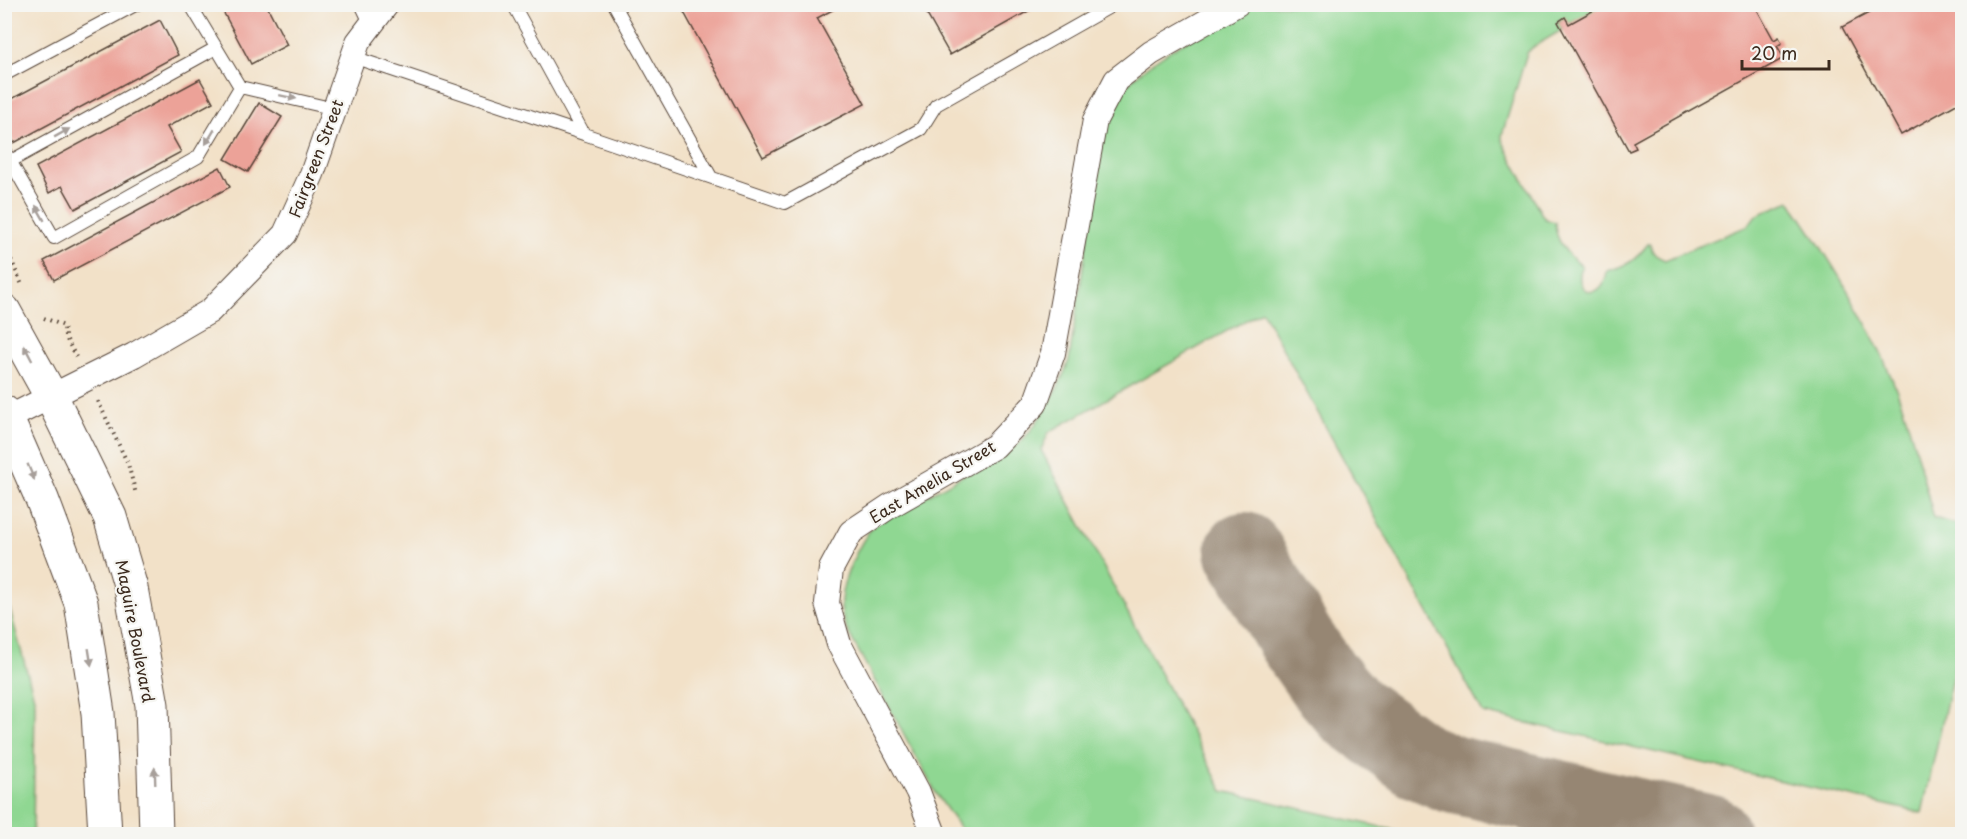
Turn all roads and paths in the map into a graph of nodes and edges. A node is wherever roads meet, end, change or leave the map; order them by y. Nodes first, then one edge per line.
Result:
1 (137, 4) edge
2 (190, 4) edge
3 (387, 4) edge
4 (513, 4) edge
5 (614, 4) edge
6 (1115, 4) edge
7 (1237, 4) edge
8 (366, 15) edge
9 (216, 48) junction
10 (353, 57) junction
11 (4, 75) edge
12 (240, 87) junction
13 (335, 109) junction
14 (584, 134) junction
15 (8, 156) edge
16 (711, 177) junction
17 (4, 311) edge
18 (51, 396) junction
19 (6, 417) edge
20 (105, 834) edge
21 (156, 834) edge
22 (934, 834) edge

1 - 11 lane
2 - 9 lane
3 - 8 street, Fairgreen Street
4 - 14 lane
5 - 16 lane
6 - 16 lane
7 - 22 street, East Amelia Street
8 - 10 street, Fairgreen Street
9 - 12 lane
15 -> 9 lane
10 - 13 street, Fairgreen Street
10 - 14 lane
12 -> 13 lane
12 -> 15 lane
13 - 18 street, Fairgreen Street
14 - 16 lane
18 -> 17 main road, Maguire Boulevard
18 - 19 street, Fairgreen Street
21 -> 18 main road, Maguire Boulevard
19 -> 20 main road

